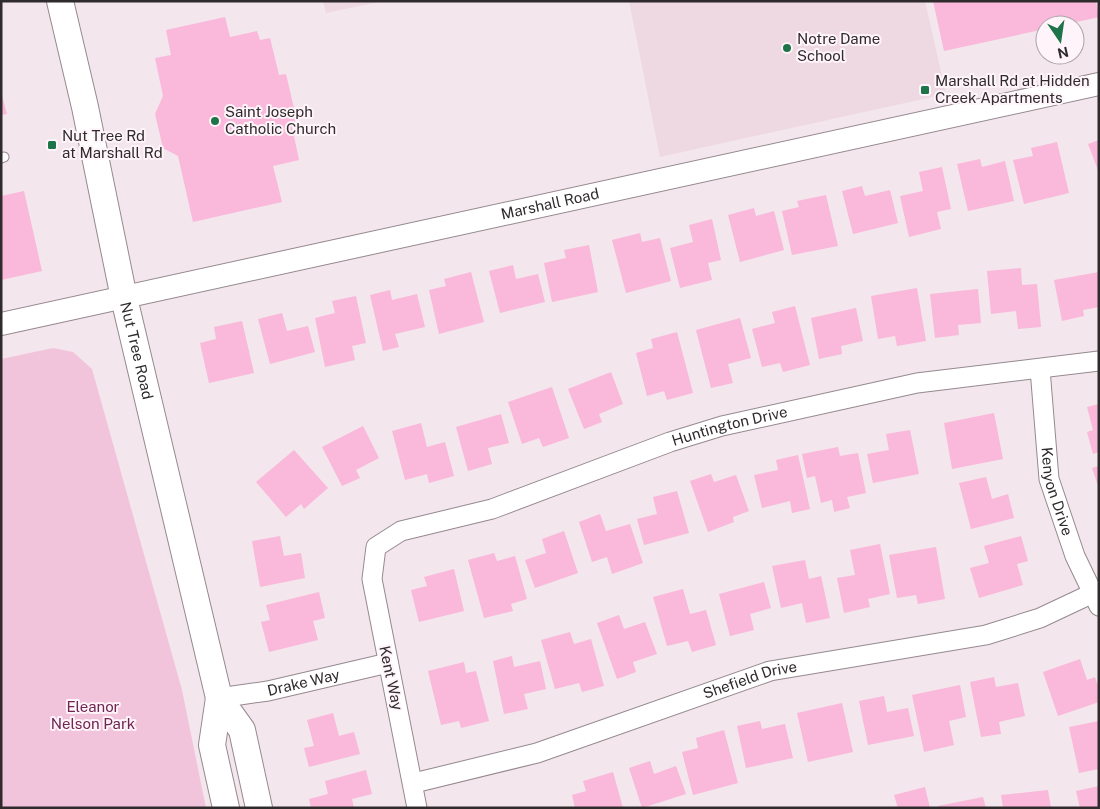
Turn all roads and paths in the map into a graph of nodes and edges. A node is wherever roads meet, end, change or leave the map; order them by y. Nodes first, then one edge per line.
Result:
1 (60, 1) edge
2 (1099, 84) edge
3 (124, 298) junction
4 (1, 324) edge
5 (1099, 360) edge
6 (1040, 369) junction
7 (376, 547) joint
8 (1095, 600) edge
9 (388, 663) junction
10 (219, 698) junction
11 (414, 783) junction
12 (226, 808) edge
13 (259, 808) edge
14 (417, 808) edge

1 - 3 main road, Nut Tree Road
2 - 3 street, Marshall Road
3 - 4 street, Marshall Road
3 - 10 main road, Nut Tree Road
5 - 6 street, Huntington Drive
6 - 7 street, Huntington Drive
6 - 8 street, Kenyon Drive
7 - 9 street, Kent Way
8 - 11 street, Shefield Drive
9 - 10 street, Drake Way
9 - 11 street, Kent Way
10 - 12 main road, Nut Tree Road
10 - 13 main road, Nut Tree Road
11 - 14 street, Kent Way

